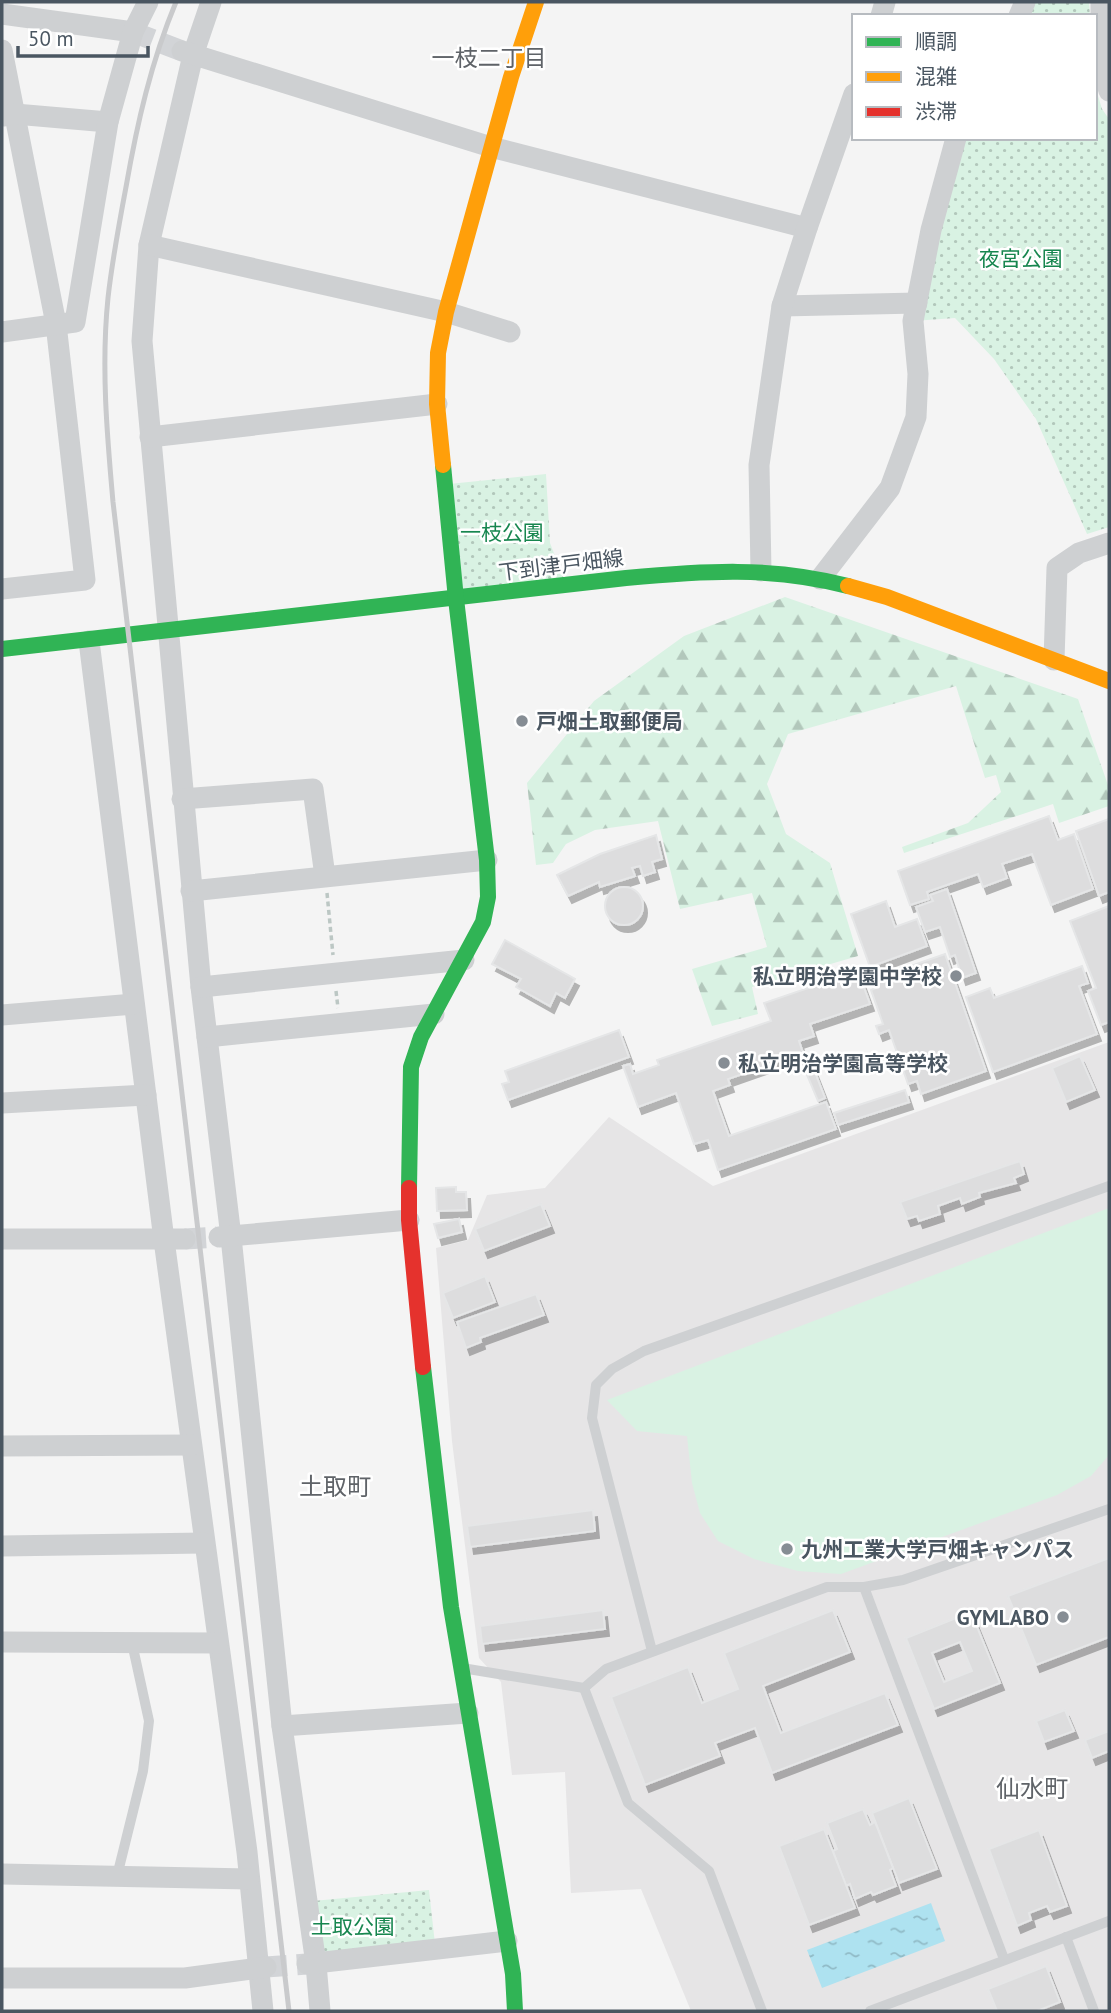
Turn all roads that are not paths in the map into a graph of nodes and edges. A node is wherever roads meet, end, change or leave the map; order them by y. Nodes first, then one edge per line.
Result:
1 (148, 2) edge
2 (211, 2) edge
3 (536, 2) edge
4 (1101, 2) edge
5 (63, 12) edge
6 (2, 14) edge
7 (133, 32) junction
8 (2, 50) edge
9 (188, 53) junction
10 (1109, 91) edge
11 (852, 100) edge
12 (8, 116) edge
13 (108, 122) junction
14 (955, 140) edge
15 (491, 147) junction
16 (807, 228) junction
17 (149, 245) junction
18 (917, 303) junction
19 (782, 306) junction
20 (446, 312) junction
21 (56, 324) junction
22 (2, 332) edge
23 (510, 332) dead end
24 (437, 404) junction
25 (150, 437) junction
26 (1109, 543) edge
27 (761, 571) junction
28 (820, 579) junction
29 (2, 589) edge
30 (456, 599) junction
31 (169, 632) junction
32 (89, 641) junction
33 (2, 649) edge
34 (1055, 660) junction
35 (1109, 681) edge
36 (182, 799) junction
37 (487, 860) junction
38 (325, 876) junction
39 (191, 891) junction
40 (464, 960) junction
41 (201, 987) junction
42 (134, 1004) junction
43 (434, 1014) junction
44 (2, 1016) edge
45 (207, 1037) junction
46 (146, 1095) junction
47 (2, 1103) edge
48 (1109, 1186) edge
49 (409, 1220) junction
50 (224, 1237) junction
51 (2, 1239) edge
52 (175, 1239) junction
53 (191, 1445) junction
54 (2, 1446) edge
55 (1109, 1509) edge
56 (204, 1543) junction
57 (2, 1546) edge
58 (864, 1587) junction
59 (2, 1642) edge
60 (132, 1643) junction
61 (218, 1643) junction
62 (652, 1651) junction
63 (461, 1668) junction
64 (584, 1688) junction
65 (468, 1713) junction
66 (282, 1726) junction
67 (2, 1874) edge
68 (117, 1876) junction
69 (249, 1879) junction
70 (1109, 1921) edge
71 (1066, 1937) junction
72 (508, 1941) junction
73 (1004, 1959) junction
74 (312, 1964) junction
75 (262, 1968) junction
76 (2, 1978) edge
77 (263, 2011) edge
78 (320, 2011) edge
79 (515, 2011) edge
80 (762, 2011) edge
81 (870, 2011) edge
82 (1094, 2011) edge

1 - 7 street
2 - 9 street
3 - 15 street
4 - 10 street
5 - 6 street
5 - 7 street
7 - 13 street
8 - 12 street
9 - 15 street
9 - 17 street
11 - 16 street
12 - 13 street
12 - 21 street
13 - 21 street
14 - 18 street
15 - 16 street
15 - 20 street
16 - 19 street
17 - 20 street
17 - 25 street
18 - 19 street
18 - 28 street
19 - 27 street
20 - 23 street
20 - 24 street
21 - 22 street
21 - 29 street
24 - 25 street
24 - 30 street
25 - 31 street
26 - 34 street
27 - 28 street, 下到津戸畑線
27 - 30 street, 下到津戸畑線
28 - 34 street, 下到津戸畑線
30 - 31 street, 下到津戸畑線
30 - 37 street
31 - 32 street, 下到津戸畑線
31 - 36 street
32 - 33 street, 下到津戸畑線
32 - 42 street
34 - 35 street, 下到津戸畑線
36 - 38 street
36 - 39 street
37 - 38 street
37 - 40 street
38 - 39 street
39 - 41 street
40 - 41 street
40 - 43 street
41 - 45 street
42 - 44 street
42 - 46 street
43 - 45 street
43 - 49 street
45 - 50 street
46 - 47 street
46 - 52 street
48 - 62 lane
49 - 50 street
49 - 63 street
50 - 66 street
51 - 52 street
52 - 53 street
53 - 54 street
53 - 56 street
55 - 58 lane
56 - 57 street
56 - 61 street
58 - 62 lane
58 - 73 lane
59 - 60 street
60 - 61 street
60 - 68 lane
61 - 69 street
62 - 64 lane
63 - 64 lane
63 - 65 street
64 - 80 lane
65 - 66 street
65 - 72 street
66 - 74 street
67 - 68 street
68 - 69 street
69 - 75 street
70 - 71 lane
71 - 73 lane
71 - 82 lane
72 - 74 street
72 - 79 street
73 - 81 lane
74 - 78 street
75 - 76 street
75 - 77 street

